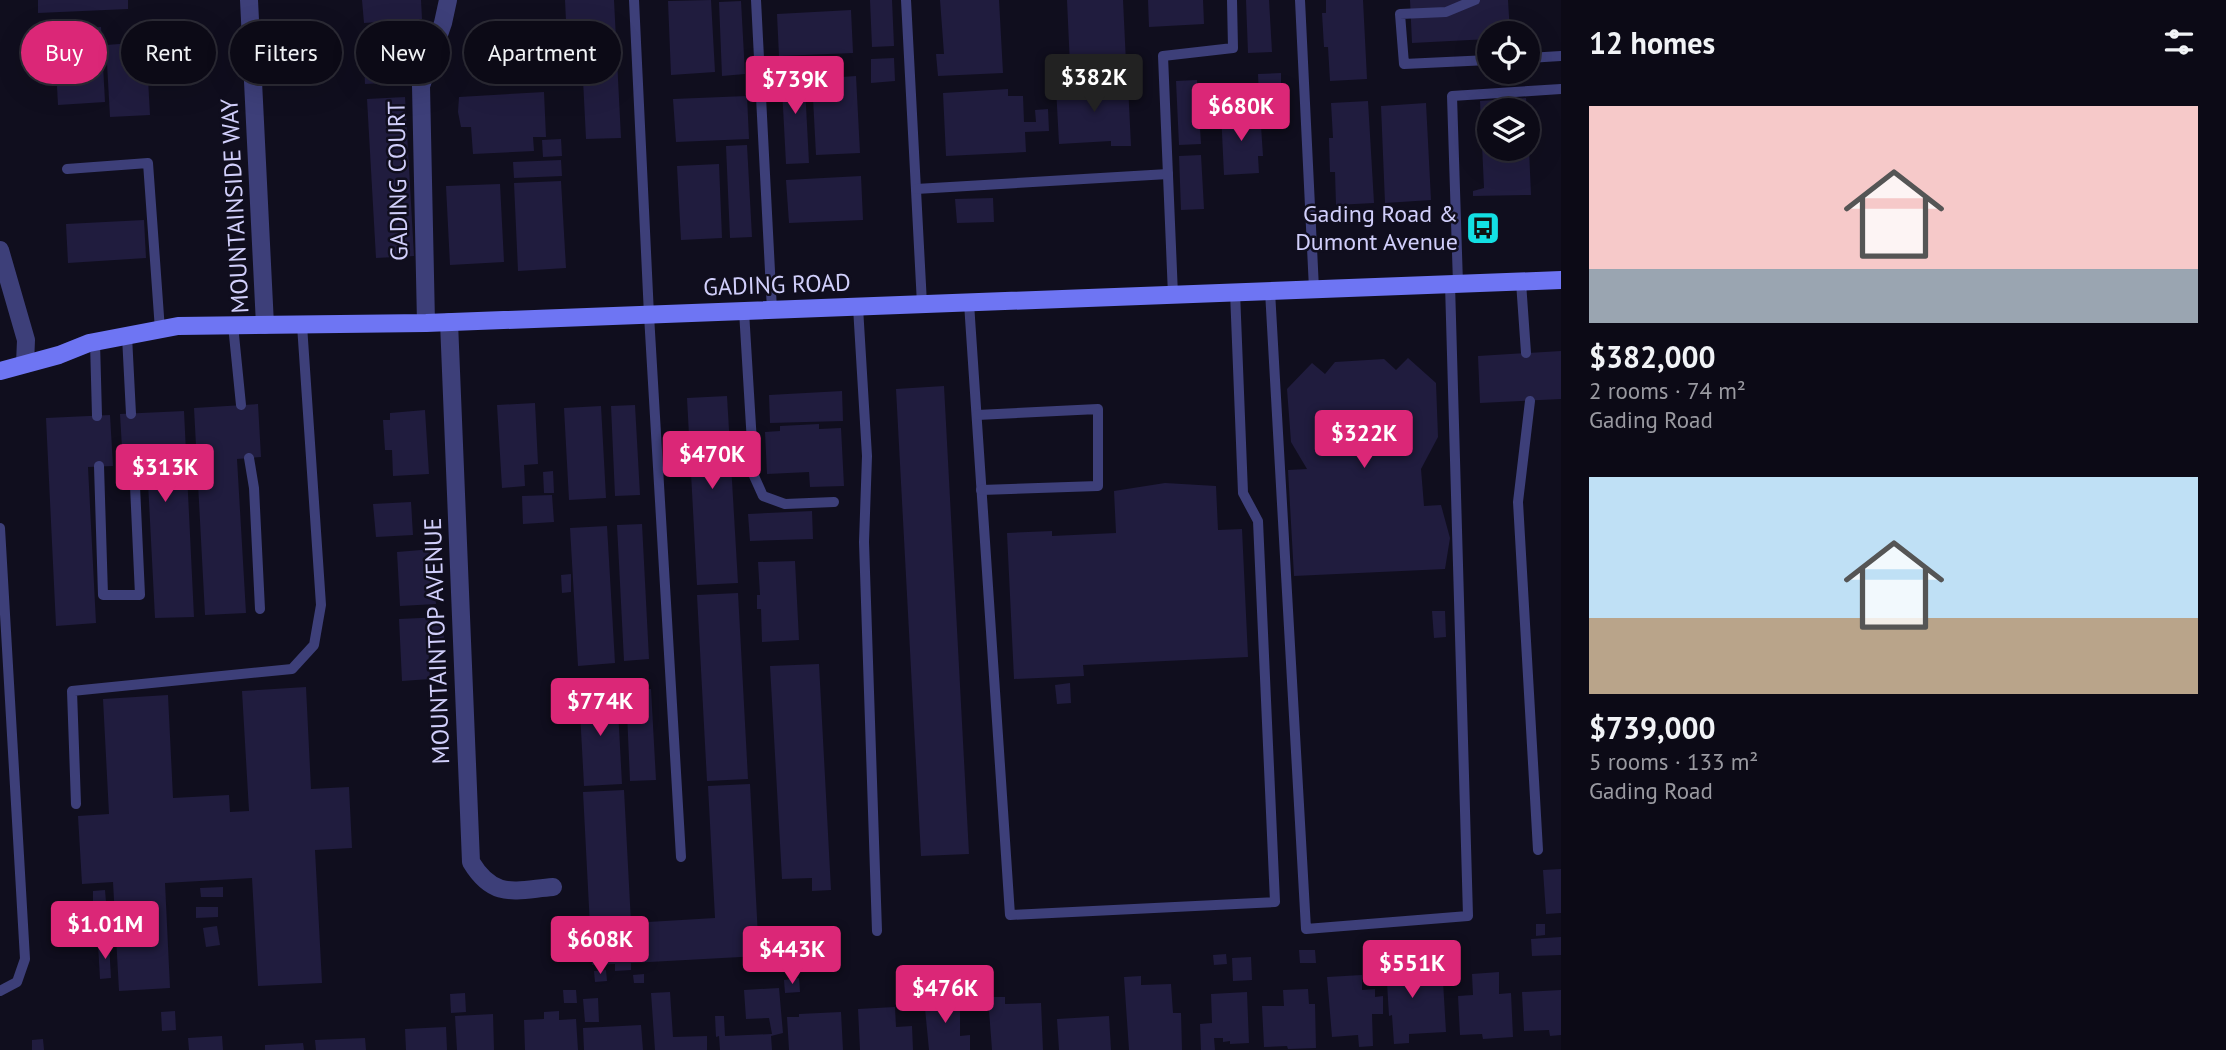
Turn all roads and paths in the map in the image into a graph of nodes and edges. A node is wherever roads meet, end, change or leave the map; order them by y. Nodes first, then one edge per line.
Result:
1 (248, 0) edge
2 (448, 0) edge
3 (634, 0) edge
4 (756, 0) edge
5 (906, 0) edge
6 (1232, 0) edge
7 (1300, 0) edge
8 (1475, 0) edge
9 (1561, 56) edge
10 (1540, 57) edge
11 (1477, 61) edge
12 (1561, 89) edge
13 (67, 169) dead end
14 (1168, 174) junction
15 (916, 189) junction
16 (0, 250) edge
17 (1561, 280) edge
18 (1521, 282) junction
19 (1454, 284) junction
20 (1314, 289) junction
21 (1270, 291) junction
22 (1235, 292) junction
23 (1173, 295) junction
24 (969, 303) junction
25 (922, 304) junction
26 (858, 307) junction
27 (772, 310) junction
28 (744, 311) junction
29 (649, 315) junction
30 (449, 322) junction
31 (426, 324) junction
32 (233, 325) junction
33 (265, 325) junction
34 (302, 325) junction
35 (160, 330) junction
36 (127, 336) junction
37 (94, 342) junction
38 (1526, 353) dead end
39 (25, 364) junction
40 (0, 371) edge
41 (1530, 401) dead end
42 (241, 405) dead end
43 (131, 414) dead end
44 (977, 415) junction
45 (97, 416) dead end
46 (249, 458) dead end
47 (134, 464) dead end
48 (99, 466) dead end
49 (981, 490) junction
50 (834, 502) dead end
51 (0, 528) edge
52 (260, 609) dead end
53 (76, 804) dead end
54 (1538, 850) dead end
55 (681, 857) dead end
56 (553, 887) dead end
57 (877, 931) dead end
58 (0, 990) edge

1 - 33 street, MOUNTAINSIDE WAY
2 - 31 street, GADING COURT
3 - 29 lane
4 - 27 lane
5 - 15 lane
6 - 14 lane
7 - 20 lane
8 - 11 lane
9 - 10 lane
12 - 19 lane
13 - 35 lane
14 - 15 lane
14 - 23 lane
15 - 25 lane
16 - 39 street
17 - 18 main road, GADING ROAD
18 - 19 main road, GADING ROAD
18 - 38 lane
19 - 20 main road, GADING ROAD
19 - 21 lane
20 - 21 main road, GADING ROAD
21 - 22 main road, GADING ROAD
22 - 23 main road, GADING ROAD
22 - 49 lane
23 - 24 main road, GADING ROAD
24 - 25 main road, GADING ROAD
24 - 44 lane
25 - 26 main road, GADING ROAD
26 - 27 main road, GADING ROAD
26 - 57 lane
27 - 28 main road, GADING ROAD
28 - 29 main road, GADING ROAD
28 - 50 lane
29 - 30 main road, GADING ROAD
29 - 55 lane
30 - 31 main road, GADING ROAD
30 - 56 street, MOUNTAINTOP AVENUE
31 - 34 main road, GADING ROAD
32 - 33 main road, GADING ROAD
32 - 35 main road, GADING ROAD
32 - 42 lane
33 - 34 main road, GADING ROAD
34 - 53 lane
35 - 36 main road, GADING ROAD
36 - 37 main road, GADING ROAD
36 - 43 lane
37 - 39 main road, GADING ROAD
37 - 45 lane
39 - 40 main road, GADING ROAD
41 - 54 lane
44 - 49 lane
44 - 49 lane
46 - 52 lane
47 - 48 lane
51 - 58 lane

